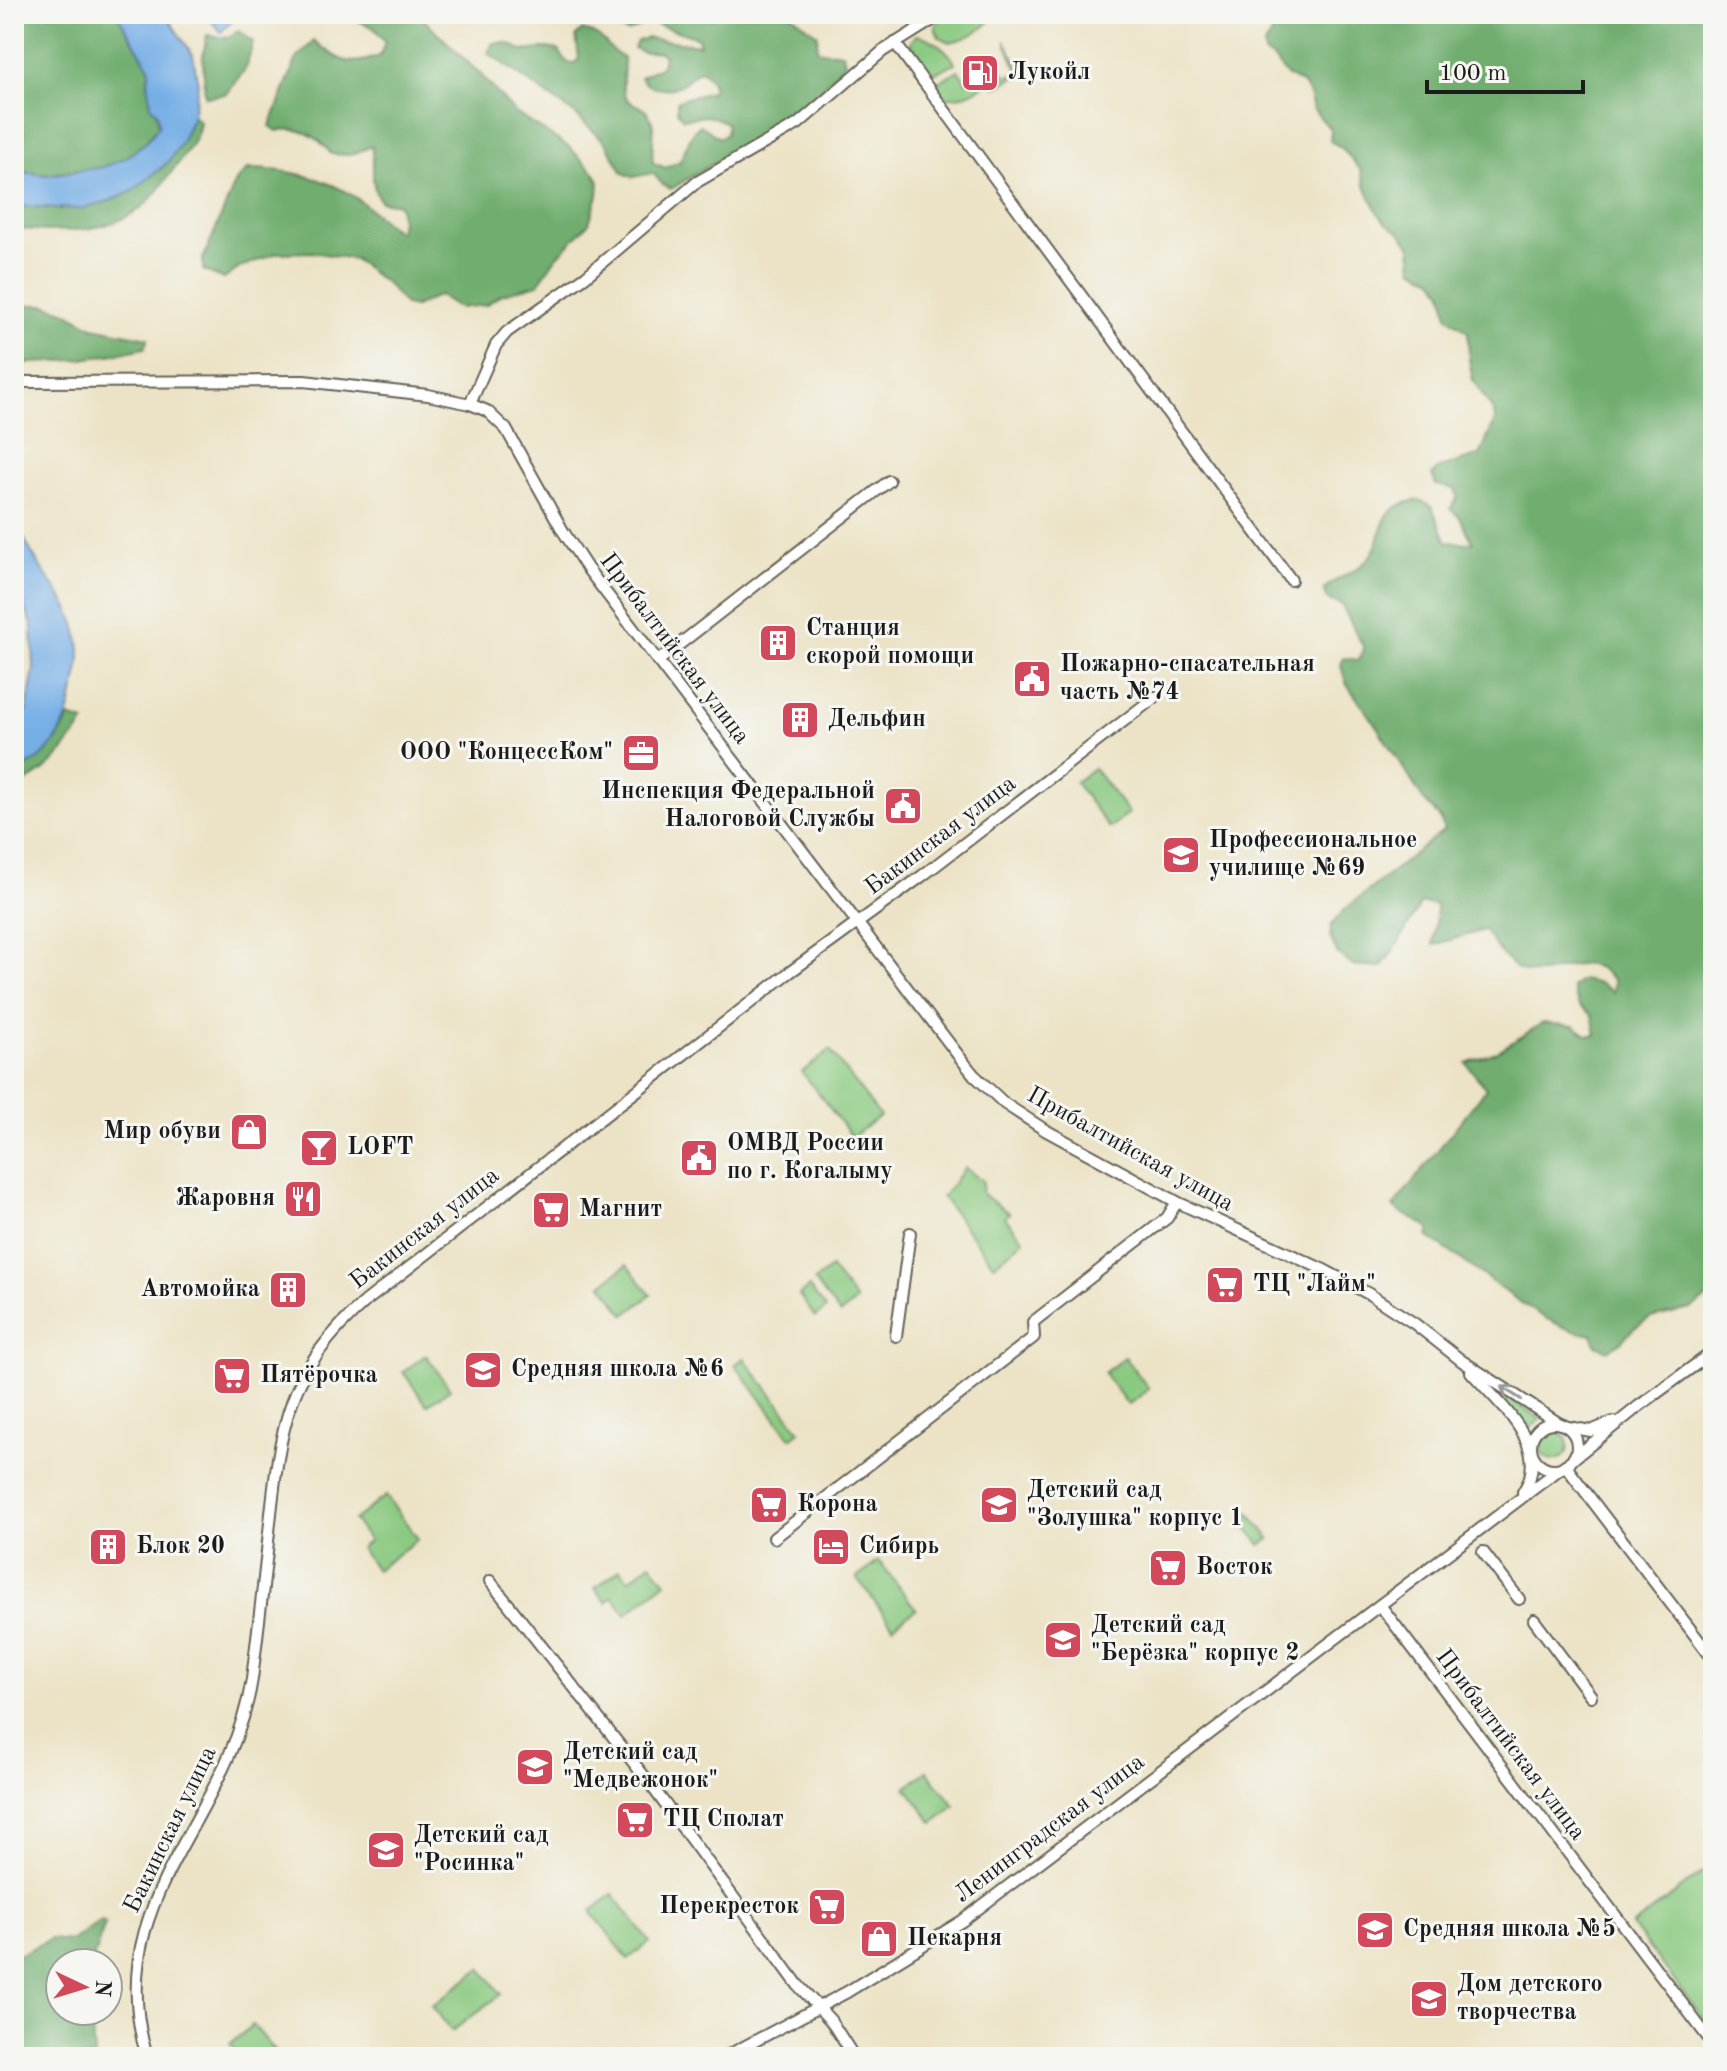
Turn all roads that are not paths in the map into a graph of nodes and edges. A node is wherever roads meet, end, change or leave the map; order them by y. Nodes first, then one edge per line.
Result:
1 (942, 14) edge
2 (895, 43) junction
3 (14, 382) edge
4 (470, 404) junction
5 (889, 481) dead end
6 (1291, 580) dead end
7 (658, 661) junction
8 (1155, 697) dead end
9 (857, 923) junction
10 (1177, 1202) junction
11 (910, 1233) dead end
12 (896, 1336) dead end
13 (1713, 1352) edge
14 (1482, 1378) junction
15 (1639, 1406) junction
16 (1562, 1425) junction
17 (1531, 1449) junction
18 (1567, 1464) junction
19 (1516, 1501) junction
20 (774, 1538) dead end
21 (1483, 1552) dead end
22 (490, 1581) dead end
23 (1519, 1599) dead end
24 (1380, 1605) junction
25 (1534, 1620) dead end
26 (1713, 1659) edge
27 (1591, 1696) dead end
28 (819, 2008) junction
29 (1713, 2044) edge
30 (147, 2057) edge
31 (725, 2057) edge
32 (854, 2057) edge

1 - 2 street
2 - 4 street
2 - 6 street
3 - 4 street
4 - 7 street, Прибалтийская улица
5 - 7 street
7 - 9 street, Прибалтийская улица
8 - 9 street, Бакинская улица
9 - 10 street, Прибалтийская улица
9 - 30 street, Бакинская улица
10 - 14 street, Прибалтийская улица
10 - 20 street
11 - 12 street
13 - 15 street
16 -> 14 street, Прибалтийская улица
14 - 17 street, Прибалтийская улица
15 - 16 street
15 - 18 street
16 - 17 street
16 - 18 street
17 - 18 street
17 - 19 street
18 - 19 street
18 - 26 street
19 - 24 street
21 - 23 street
22 - 28 street
24 - 28 street, Ленинградская улица
24 - 29 street, Прибалтийская улица
25 - 27 street
28 - 31 street, Ленинградская улица
28 - 32 street

